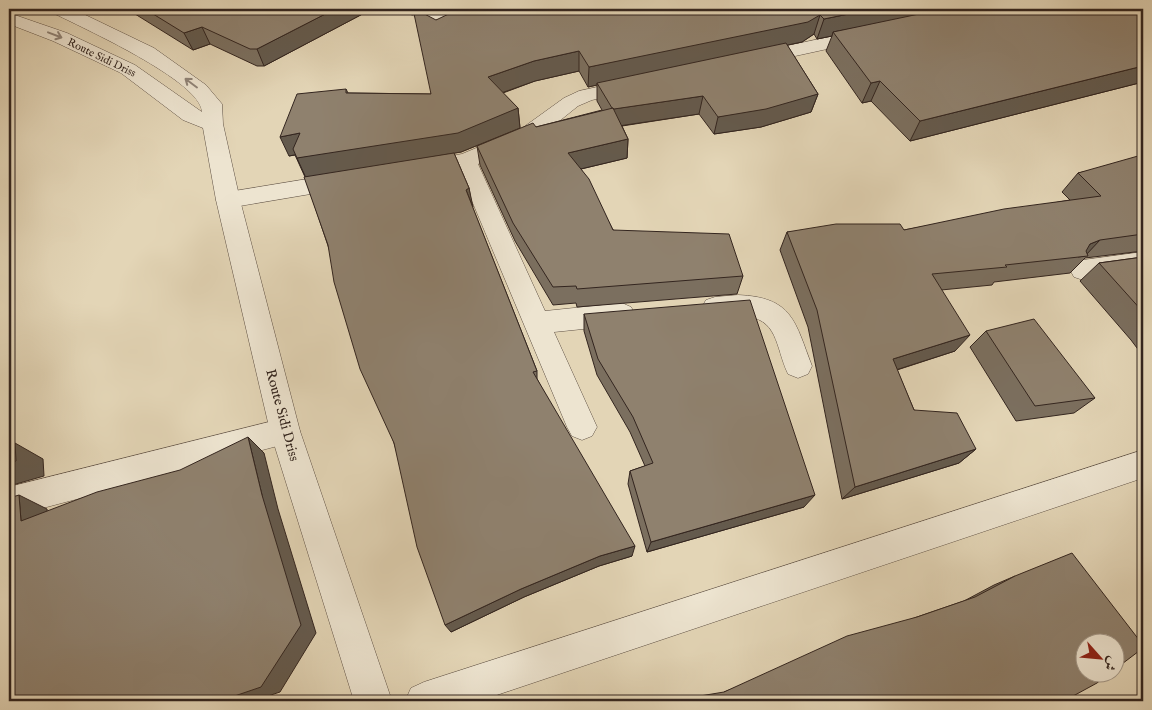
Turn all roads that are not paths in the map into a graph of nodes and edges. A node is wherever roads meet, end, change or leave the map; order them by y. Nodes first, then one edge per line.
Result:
1 (59, 9) edge
2 (413, 9) edge
3 (505, 9) edge
4 (9, 18) edge
5 (884, 31) edge
6 (740, 62) edge
7 (654, 80) edge
8 (213, 124) junction
9 (466, 161) junction
10 (400, 172) edge
11 (362, 178) edge
12 (228, 200) junction
13 (1143, 261) edge
14 (1083, 270) edge
15 (692, 308) edge
16 (644, 312) edge
17 (537, 323) junction
18 (798, 366) dead end
19 (582, 427) dead end
20 (285, 431) junction
21 (1143, 464) edge
22 (9, 502) edge
23 (373, 701) edge
24 (424, 701) edge

8 -> 1 street, Route Sidi Driss
2 - 3 street
4 -> 8 street, Route Sidi Driss
5 - 6 street
7 - 9 street
8 - 12 street, Route Sidi Driss
9 - 10 street
9 - 17 street
11 - 12 street
12 - 20 street, Route Sidi Driss
13 - 14 street
15 - 18 street
16 - 17 street
17 - 19 street
20 - 22 street
20 - 23 street, Route Sidi Driss
21 - 24 street

